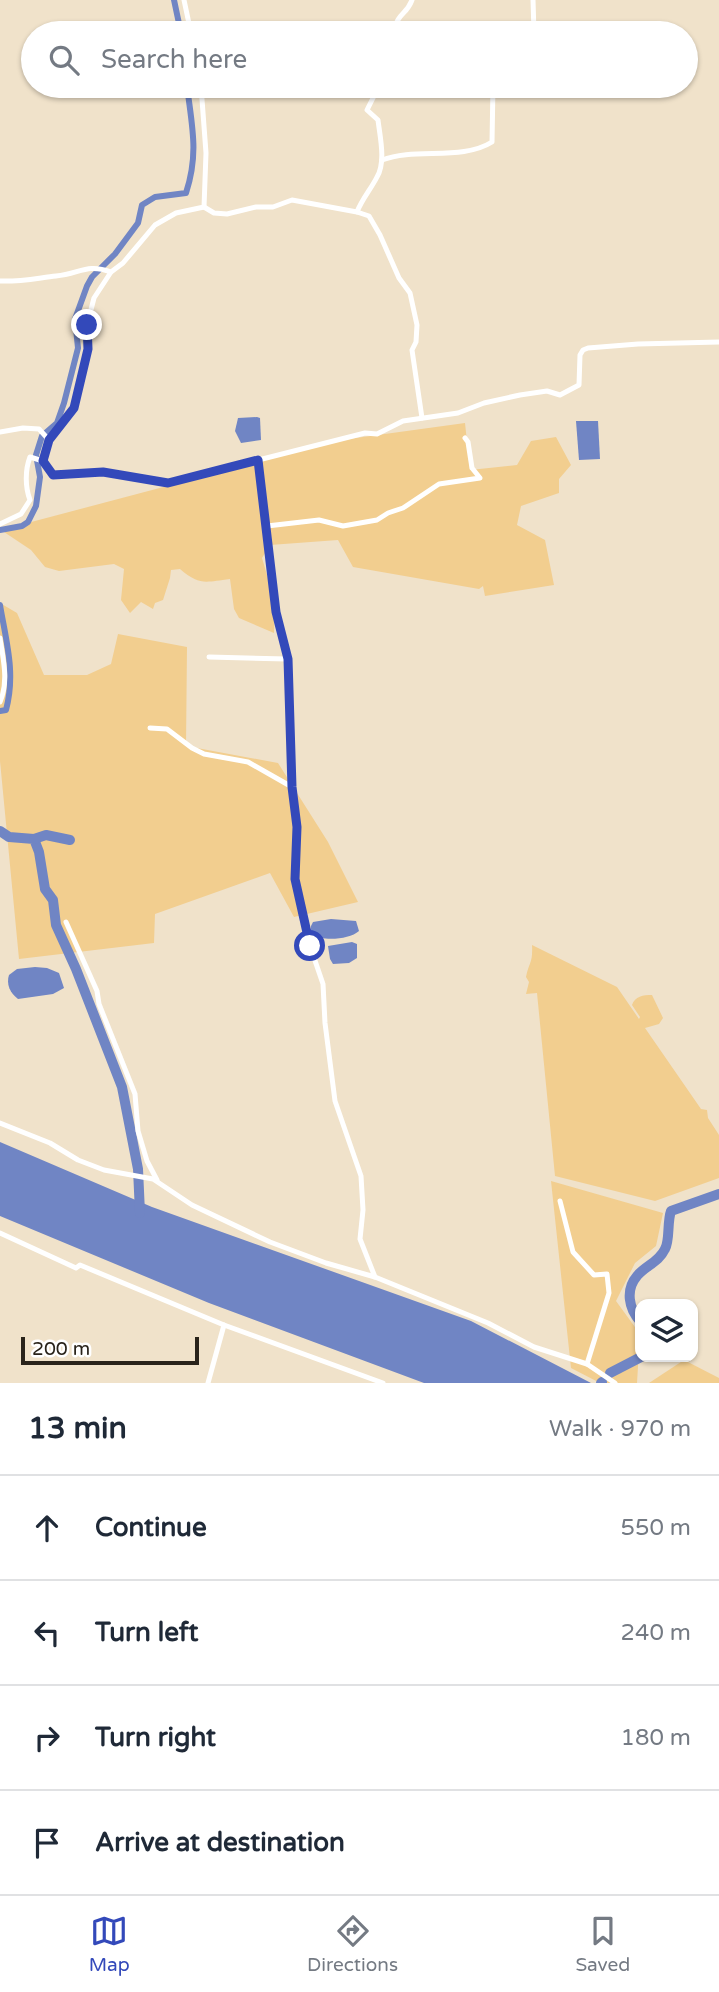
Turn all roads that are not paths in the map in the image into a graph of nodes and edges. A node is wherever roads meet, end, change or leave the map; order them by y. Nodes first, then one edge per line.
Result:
1 (184, 0) edge
2 (412, 0) edge
3 (533, 0) edge
4 (188, 21) edge
5 (396, 21) edge
6 (534, 21) edge
7 (202, 98) edge
8 (373, 98) edge
9 (493, 98) edge
10 (382, 160) junction
11 (204, 207) junction
12 (357, 212) junction
13 (109, 272) junction
14 (0, 281) edge
15 (719, 342) edge
16 (422, 418) junction
17 (0, 432) edge
18 (465, 438) dead end
19 (49, 440) junction
20 (258, 460) junction
21 (43, 461) junction
22 (0, 524) edge
23 (267, 526) junction
24 (0, 638) edge
25 (209, 657) dead end
26 (288, 659) junction
27 (0, 702) edge
28 (150, 727) dead end
29 (292, 787) junction
30 (66, 922) dead end
31 (0, 1123) edge
32 (156, 1181) junction
33 (560, 1201) dead end
34 (0, 1233) edge
35 (375, 1277) junction
36 (224, 1325) junction
37 (587, 1364) junction
38 (208, 1383) edge
39 (383, 1383) edge
40 (615, 1383) edge

1 - 4 street
2 - 5 street
3 - 6 street
7 - 11 street
8 - 10 street
9 - 10 street
10 - 12 street
11 - 12 street
11 - 13 street
12 - 16 street
13 - 14 street
13 - 19 street
15 - 16 street
16 - 20 street
17 - 19 street
18 - 23 street
19 - 21 street
20 - 21 street
20 - 23 street
21 - 22 street
23 - 26 street
24 - 27 street
25 - 26 street
26 - 29 street
28 - 29 street
29 - 35 street
30 - 32 street
31 - 32 street
32 - 35 street
33 - 37 street
34 - 36 street
35 - 37 street
36 - 38 street
36 - 39 street
37 - 40 street

